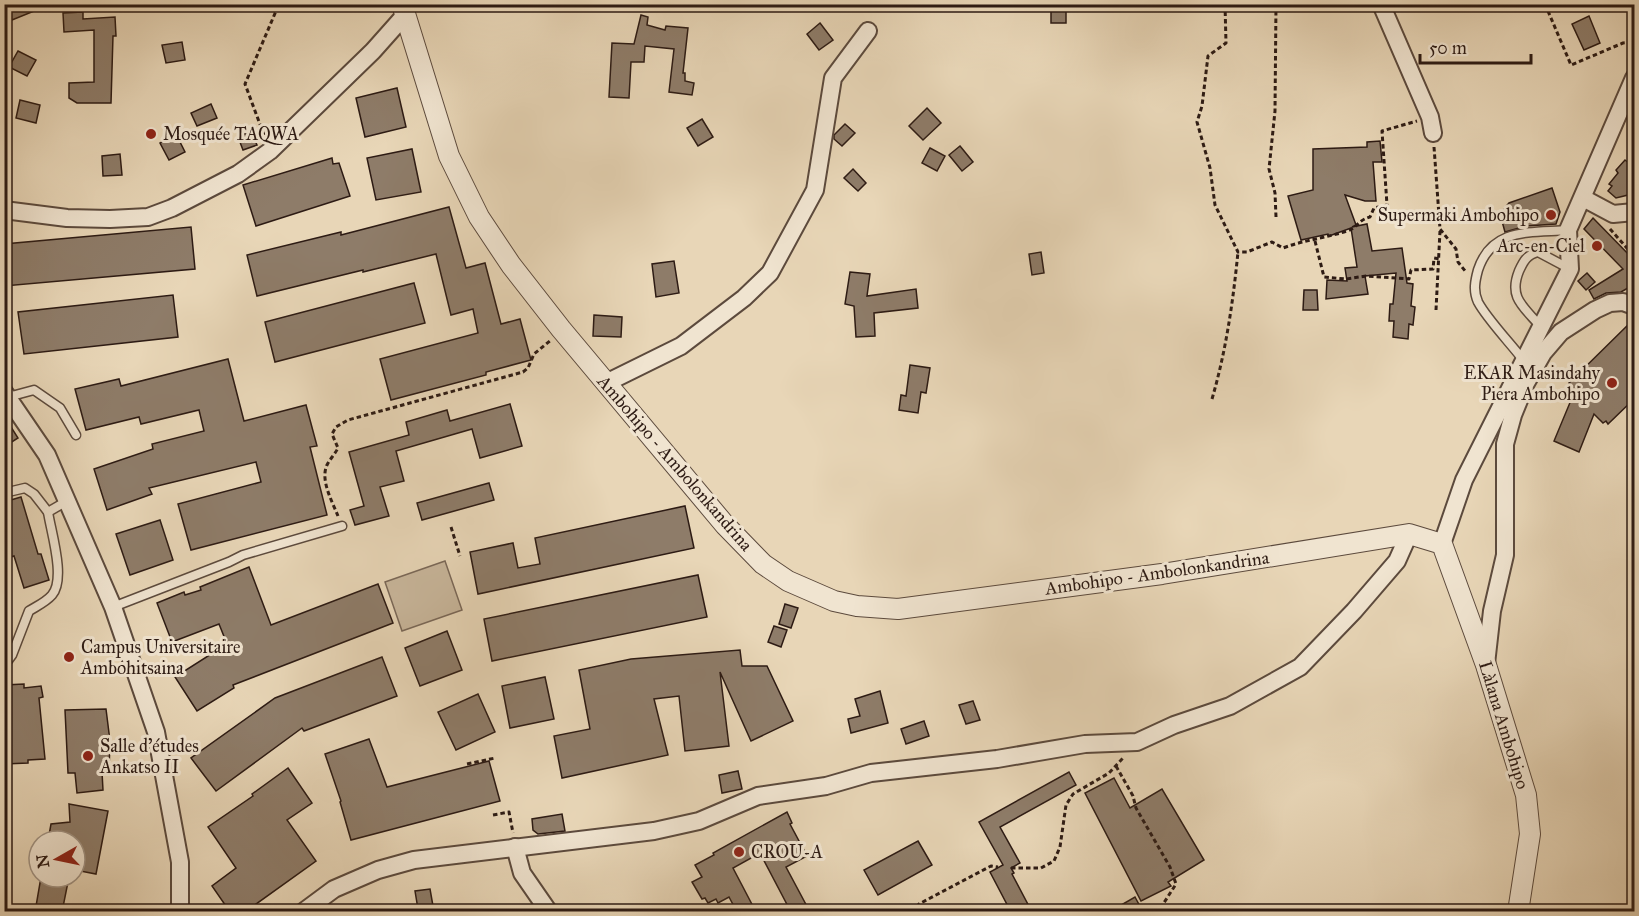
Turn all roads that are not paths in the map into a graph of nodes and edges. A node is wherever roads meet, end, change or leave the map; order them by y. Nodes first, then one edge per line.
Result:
1 (1381, 4) edge
2 (403, 10) edge
3 (868, 32) dead end
4 (1635, 78) edge
5 (1431, 125) road end
6 (1583, 198) junction
7 (4, 210) edge
8 (1635, 212) edge
9 (1568, 230) junction
10 (1570, 269) junction
11 (1635, 306) edge
12 (1542, 328) junction
13 (1525, 362) junction
14 (606, 383) junction
15 (6, 394) edge
16 (76, 435) dead end
17 (4, 493) edge
18 (68, 501) junction
19 (48, 512) junction
20 (342, 526) road end
21 (1409, 534) junction
22 (1442, 544) junction
23 (113, 607) junction
24 (1486, 665) junction
25 (4, 666) edge
26 (515, 847) junction
27 (180, 912) edge
28 (303, 912) edge
29 (549, 912) edge
30 (1518, 912) edge

1 - 5 street
2 - 7 street
2 - 14 street, Ambohipo - Ambolonkandrina
3 - 14 street
4 - 6 street
6 - 8 street
6 - 9 street
9 - 10 street
9 - 13 lane
10 - 12 street
10 - 12 lane
11 - 24 street
12 - 13 street
13 - 22 street
14 - 21 street, Ambohipo - Ambolonkandrina
15 - 16 lane
15 - 18 street
17 - 19 lane
18 - 19 lane
18 - 23 street
19 - 25 lane
20 - 23 lane
21 - 22 street, Ambohipo - Ambolonkandrina
21 - 26 street
22 - 24 street, Làlana Ambohipo
23 - 27 street
24 - 30 street, Làlana Ambohipo
26 - 28 street
26 - 29 street

